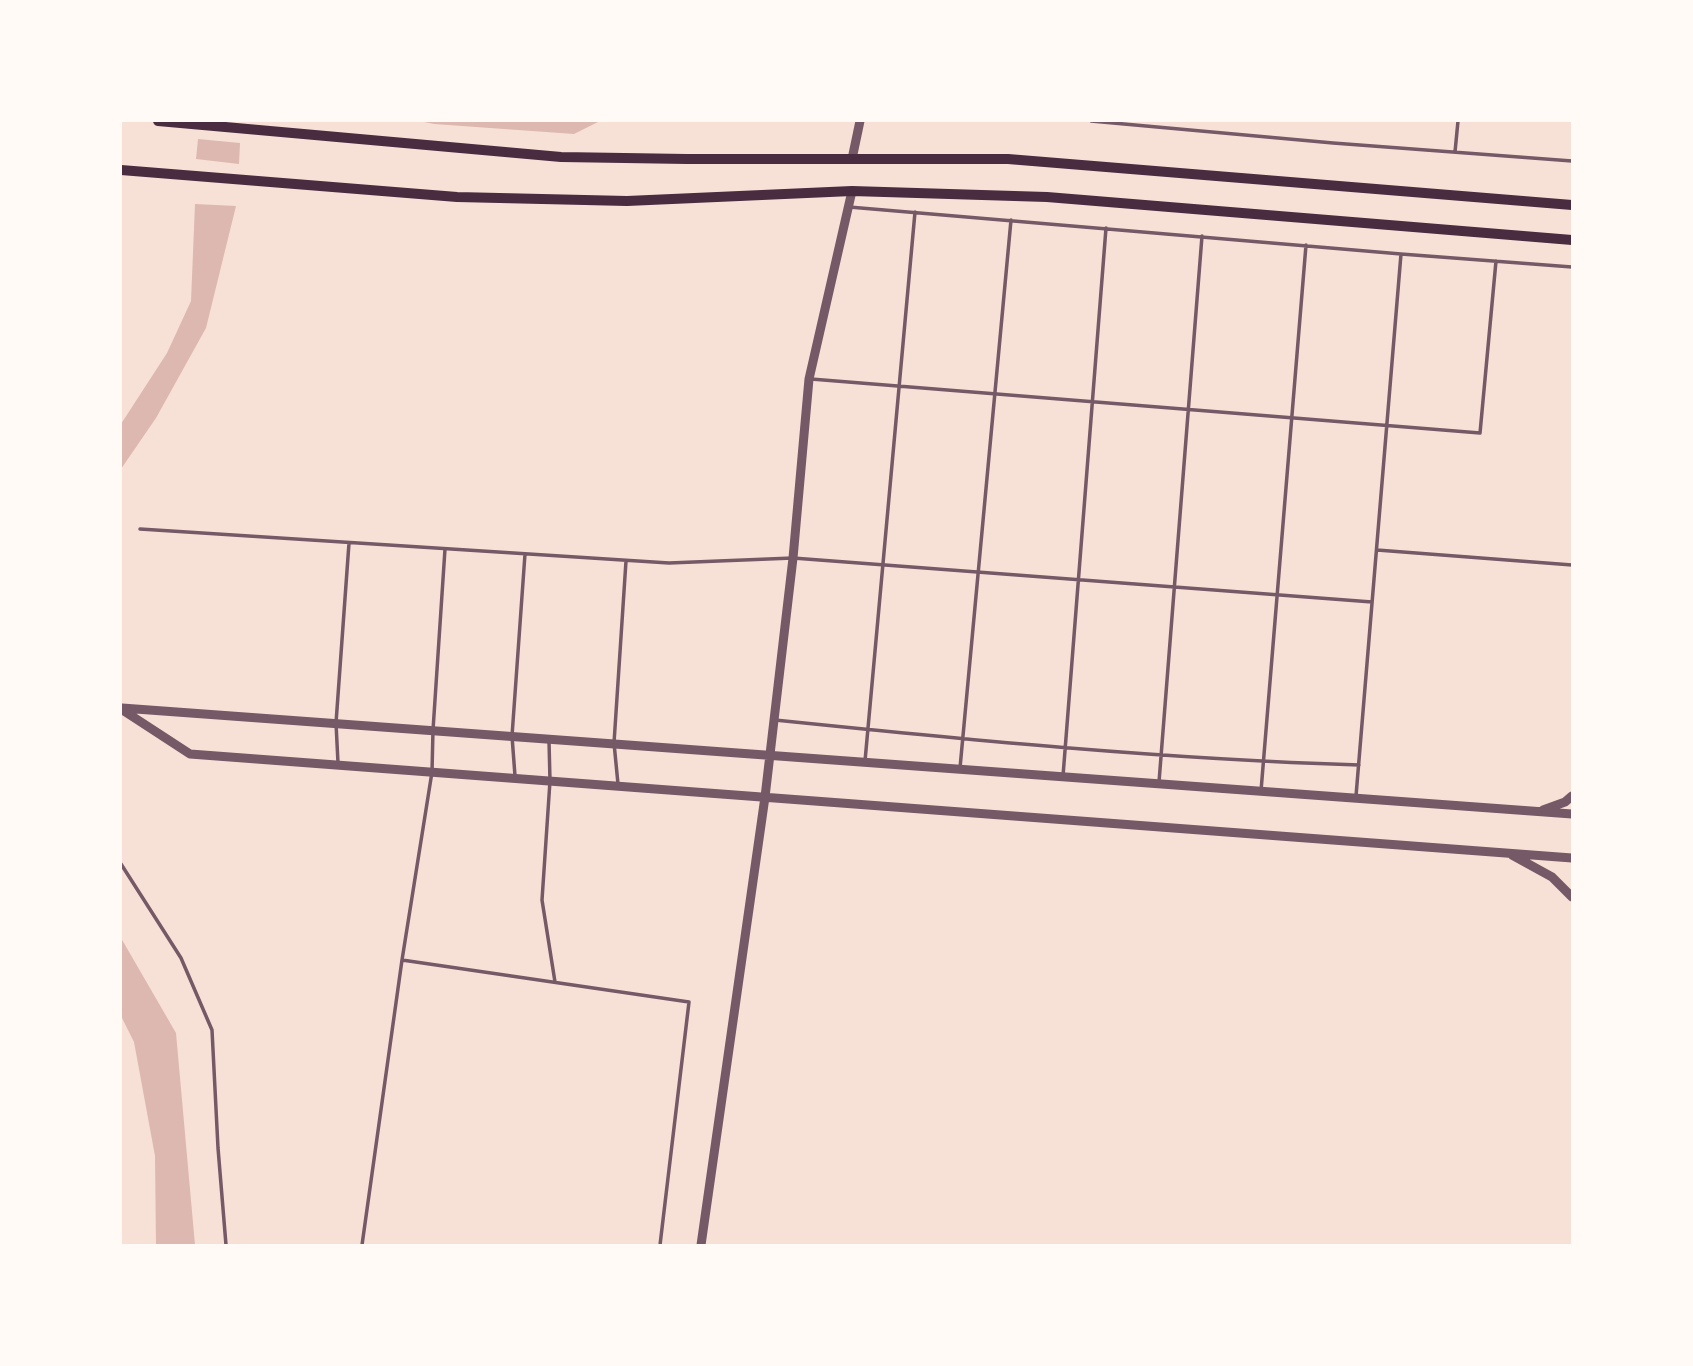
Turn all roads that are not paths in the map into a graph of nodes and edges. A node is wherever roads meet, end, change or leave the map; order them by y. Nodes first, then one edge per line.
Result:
1 (158, 121) edge
2 (860, 121) edge
3 (1091, 121) edge
4 (1458, 121) edge
5 (1118, 122) edge
6 (1455, 152) junction
7 (852, 159) junction
8 (1572, 161) edge
9 (121, 170) edge
10 (852, 191) junction
11 (1572, 205) edge
12 (848, 207) junction
13 (915, 212) junction
14 (1011, 220) junction
15 (1106, 228) junction
16 (1202, 236) junction
17 (1572, 240) edge
18 (1306, 245) junction
19 (1401, 254) junction
20 (1496, 261) junction
21 (1572, 267) edge
22 (809, 379) junction
23 (899, 386) junction
24 (995, 393) junction
25 (1092, 401) junction
26 (1188, 409) junction
27 (1292, 418) junction
28 (1387, 426) junction
29 (140, 529) dead end
30 (349, 542) junction
31 (445, 549) junction
32 (1377, 550) junction
33 (525, 554) junction
34 (793, 558) junction
35 (626, 561) junction
36 (883, 565) junction
37 (1572, 565) edge
38 (978, 573) junction
39 (1078, 581) junction
40 (1174, 588) junction
41 (1277, 596) junction
42 (1372, 602) junction
43 (121, 709) edge
44 (773, 720) junction
45 (336, 723) junction
46 (433, 730) junction
47 (868, 730) junction
48 (512, 736) junction
49 (549, 739) junction
50 (963, 739) junction
51 (614, 743) junction
52 (1065, 747) junction
53 (769, 754) junction
54 (1161, 755) junction
55 (865, 761) junction
56 (1263, 762) junction
57 (338, 765) junction
58 (1359, 765) junction
59 (960, 768) junction
60 (432, 772) junction
61 (1063, 776) junction
62 (515, 778) junction
63 (550, 781) junction
64 (1159, 783) junction
65 (619, 786) junction
66 (1261, 791) junction
67 (1572, 796) edge
68 (765, 797) junction
69 (1356, 798) junction
70 (1539, 812) junction
71 (1572, 814) edge
72 (1507, 853) junction
73 (1572, 858) edge
74 (121, 864) edge
75 (1572, 897) edge
76 (402, 960) junction
77 (555, 982) junction
78 (226, 1245) edge
79 (362, 1245) edge
80 (660, 1245) edge
81 (701, 1245) edge

1 - 7 main road
2 - 7 street
3 - 5 lane
4 - 6 lane
5 - 6 lane
6 - 8 lane
7 - 11 main road
9 - 10 main road
10 - 12 street
10 - 17 main road
12 - 13 lane
12 - 22 street
13 - 14 lane
13 - 23 lane
14 - 15 lane
14 - 24 lane
15 - 16 lane
15 - 25 lane
16 - 18 lane
16 - 26 lane
18 - 19 lane
18 - 27 lane
19 - 20 lane
19 - 28 lane
20 - 21 lane
20 - 28 lane
22 - 23 lane
22 - 34 street
23 - 24 lane
23 - 36 lane
24 - 25 lane
24 - 38 lane
25 - 26 lane
25 - 39 lane
26 - 27 lane
26 - 40 lane
27 - 28 lane
27 - 41 lane
28 - 32 lane
29 - 30 lane
30 - 31 lane
30 - 45 lane
31 - 33 lane
31 - 46 lane
32 - 37 lane
32 - 42 lane
33 - 35 lane
33 - 48 lane
34 - 35 lane
34 - 36 lane
34 - 44 street
35 - 51 lane
36 - 38 lane
36 - 47 lane
38 - 39 lane
38 - 50 lane
39 - 40 lane
39 - 52 lane
40 - 41 lane
40 - 54 lane
41 - 42 lane
41 - 56 lane
42 - 58 lane
43 - 45 street
43 - 57 street
44 - 47 lane
44 - 53 street
45 - 46 street
45 - 57 lane
46 - 48 street
46 - 60 lane
47 - 50 lane
47 - 55 lane
48 - 49 street
48 - 62 lane
49 - 51 street
49 - 63 lane
50 - 52 lane
50 - 59 lane
51 - 53 street
51 - 65 lane
52 - 54 lane
52 - 61 lane
53 - 55 street
53 - 68 street
54 - 56 lane
54 - 64 lane
55 - 59 street
56 - 58 lane
56 - 66 lane
57 - 60 street
58 - 69 lane
59 - 61 street
60 - 62 street
60 - 76 lane
61 - 64 street
62 - 63 street
63 - 65 street
63 - 77 lane
64 - 66 street
65 - 68 street
66 - 69 street
67 - 70 street
68 - 72 street
68 - 81 street
69 - 70 street
70 - 71 street
72 - 73 street
72 - 75 street
74 - 78 lane
76 - 77 lane
76 - 79 lane
77 - 80 lane

